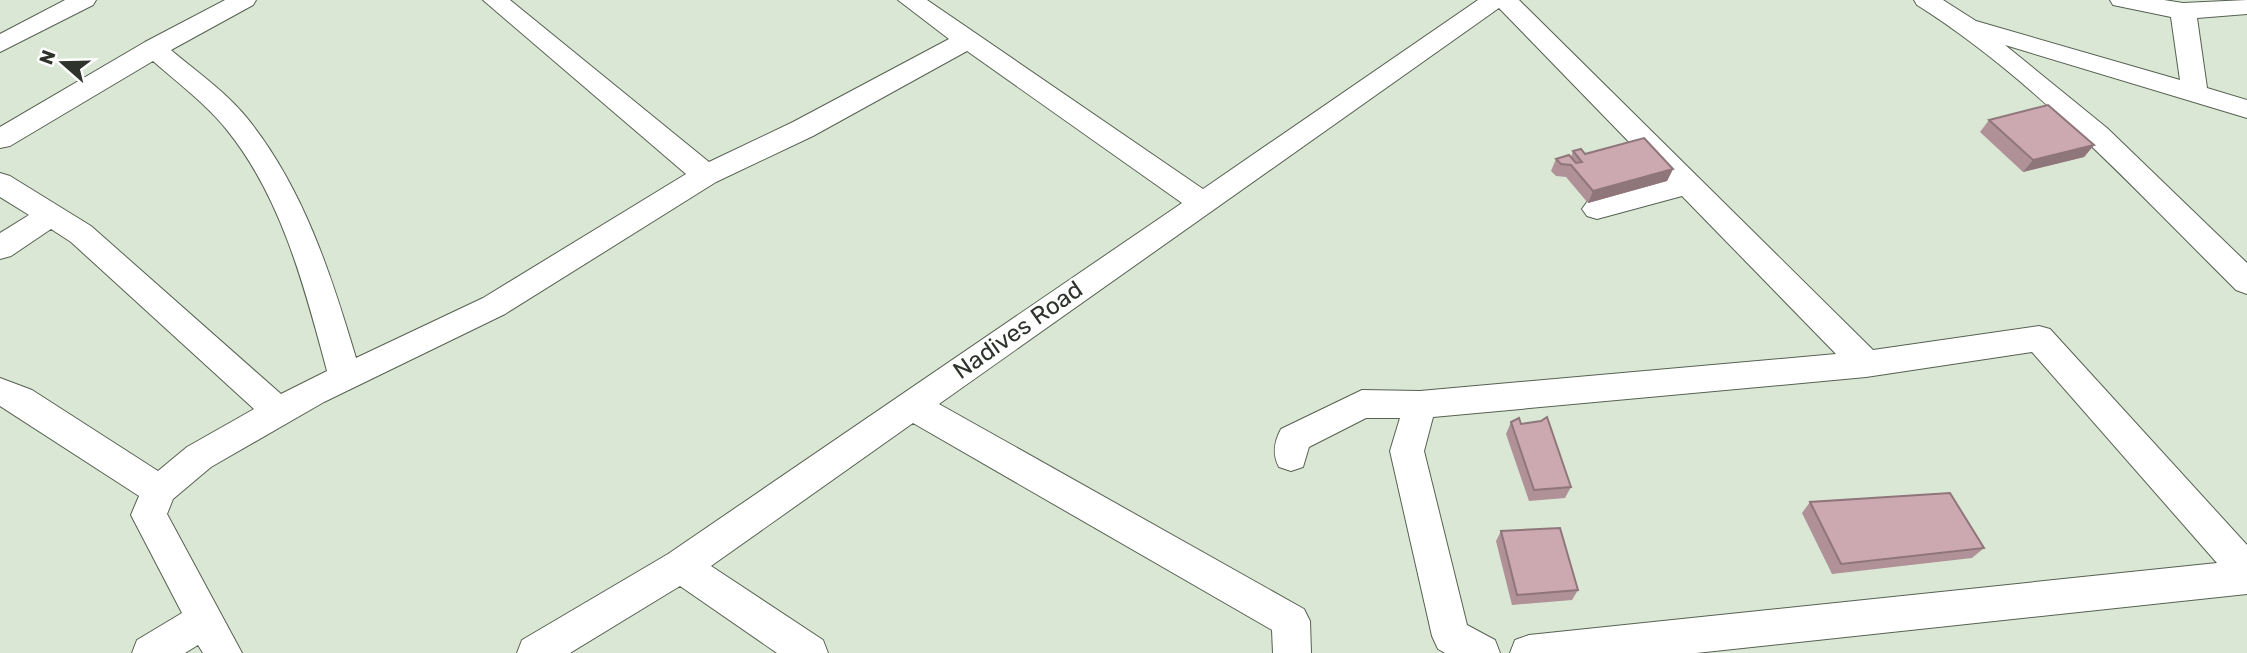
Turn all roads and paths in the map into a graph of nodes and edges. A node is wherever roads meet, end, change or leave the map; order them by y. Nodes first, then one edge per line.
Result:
1 (84, 0) edge
2 (244, 0) edge
3 (495, 0) edge
4 (910, 0) edge
5 (1495, 0) edge
6 (1505, 0) edge
7 (1926, 0) edge
8 (2122, 0) edge
9 (2247, 6) edge
10 (2183, 11) junction
11 (1966, 25) junction
12 (966, 41) junction
13 (0, 44) edge
14 (154, 48) junction
15 (2195, 94) junction
16 (2247, 108) edge
17 (0, 139) edge
18 (706, 175) junction
19 (0, 183) edge
20 (1688, 184) junction
21 (1201, 202) junction
22 (1597, 209) edge
23 (51, 215) junction
24 (0, 248) edge
25 (2247, 282) edge
26 (1866, 364) junction
27 (345, 377) junction
28 (0, 391) edge
29 (911, 405) junction
30 (1420, 405) junction
31 (279, 412) junction
32 (1292, 457) dead end
33 (159, 489) junction
34 (681, 566) junction
35 (2247, 571) edge
36 (2247, 577) edge
37 (205, 620) junction
38 (151, 653) edge
39 (223, 653) edge
40 (536, 653) edge
41 (809, 653) edge
42 (1292, 653) edge
43 (1481, 653) edge
44 (1529, 653) edge

1 - 13 street
2 - 14 street
3 - 18 street
4 - 12 street
5 - 21 street, Nadives Road
6 - 20 street
7 - 11 street
8 - 10 street
9 - 10 street
10 - 15 street
11 - 15 street
11 - 25 street
12 - 18 street
12 - 21 street
14 - 17 street
14 - 27 street
15 - 16 street
18 - 27 street
19 - 23 street
20 - 22 street
20 - 26 street
21 - 29 street, Nadives Road
23 - 24 street
23 - 31 street
26 - 30 street
26 - 35 street
27 - 31 street
28 - 33 street
29 - 34 street, Nadives Road
29 - 42 street
30 - 32 street
30 - 43 street
31 - 33 street
33 - 37 street
34 - 40 street, Nadives Road
34 - 41 street
36 - 44 street
37 - 38 street
37 - 39 street

